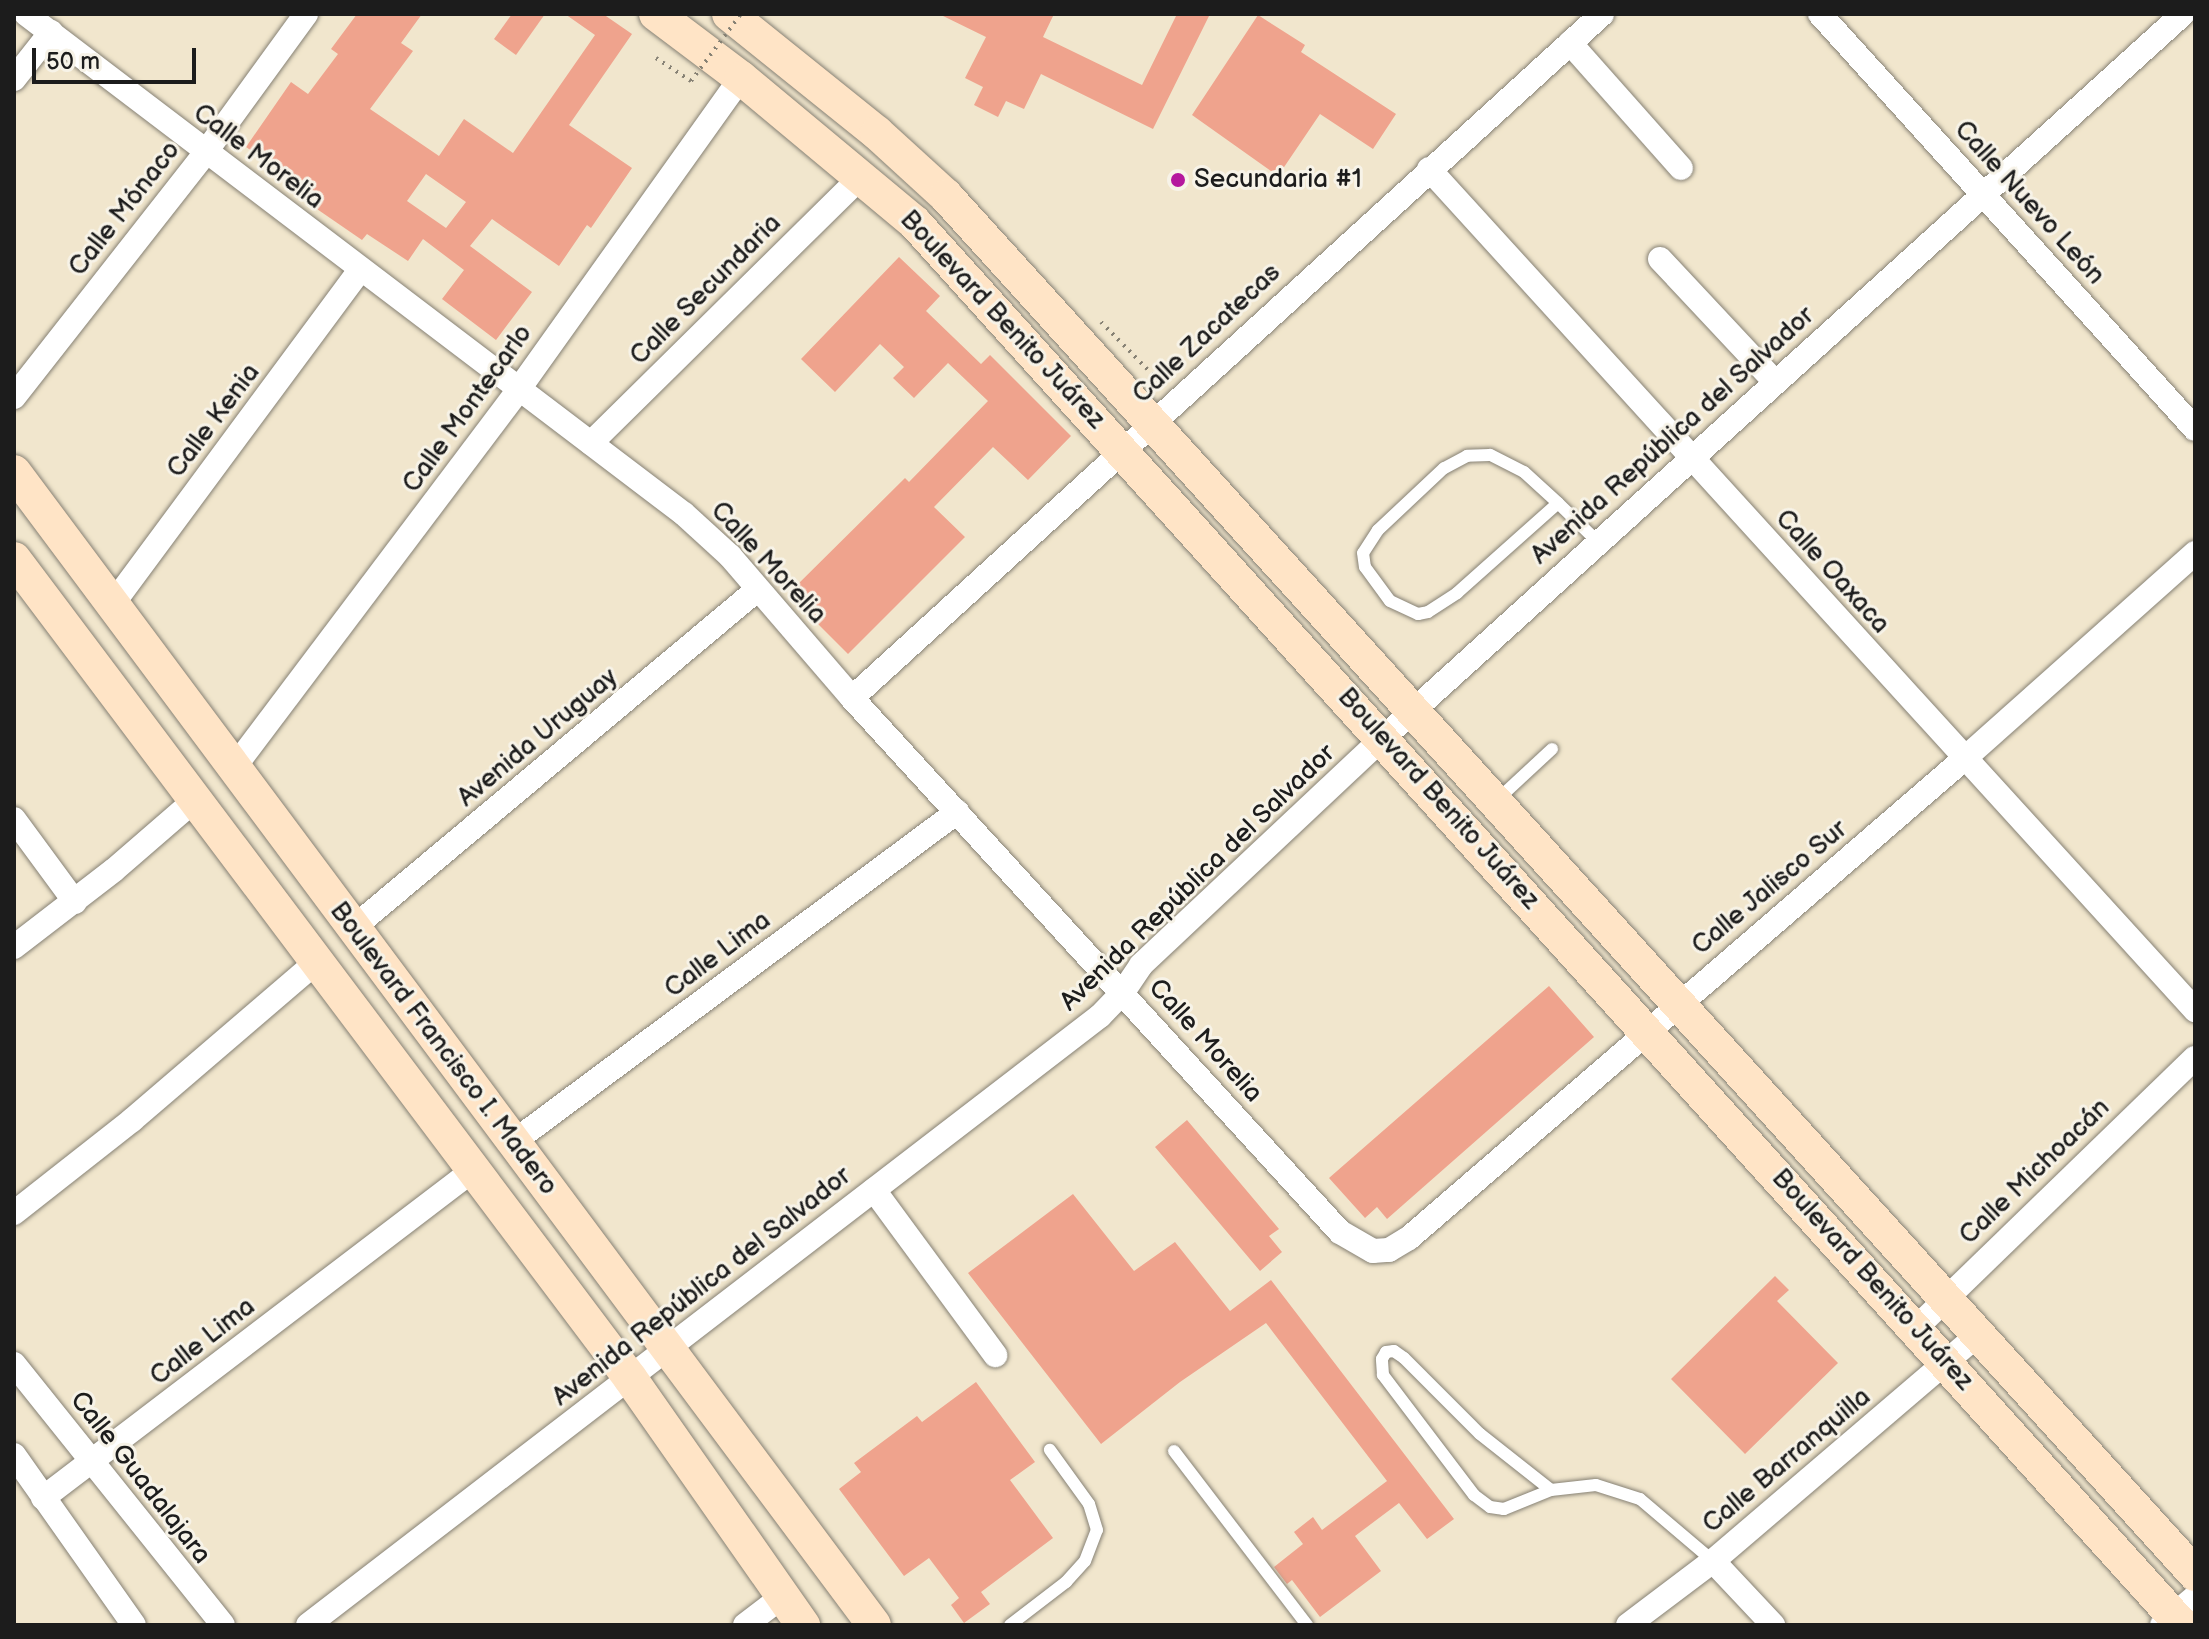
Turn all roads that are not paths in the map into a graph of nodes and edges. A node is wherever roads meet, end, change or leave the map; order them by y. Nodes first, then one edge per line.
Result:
1 (26, 14) edge
2 (306, 14) edge
3 (656, 14) edge
4 (729, 14) edge
5 (1602, 14) edge
6 (2183, 14) edge
7 (1822, 15) edge
8 (51, 32) junction
9 (1570, 43) junction
10 (741, 78) junction
11 (14, 79) edge
12 (205, 153) junction
13 (1681, 168) dead end
14 (1429, 169) junction
15 (860, 178) junction
16 (1983, 192) junction
17 (1660, 259) dead end
18 (360, 270) junction
19 (1775, 382) junction
20 (519, 389) junction
21 (14, 397) edge
22 (1152, 423) junction
23 (2195, 429) edge
24 (591, 443) junction
25 (1123, 449) junction
26 (1692, 458) junction
27 (14, 472) edge
28 (1558, 503) junction
29 (1598, 542) junction
30 (2195, 553) edge
31 (14, 559) edge
32 (758, 589) junction
33 (112, 605) junction
34 (852, 698) junction
35 (1413, 712) junction
36 (1383, 738) junction
37 (1552, 749) dead end
38 (1964, 759) junction
39 (233, 769) junction
40 (197, 798) junction
41 (1495, 802) junction
42 (957, 812) junction
43 (14, 819) edge
44 (75, 902) junction
45 (353, 928) junction
46 (14, 947) edge
47 (319, 960) junction
48 (1123, 992) junction
49 (1678, 1004) junction
50 (2195, 1010) edge
51 (1646, 1030) junction
52 (2195, 1058) edge
53 (512, 1143) junction
54 (472, 1171) junction
55 (874, 1190) junction
56 (14, 1213) edge
57 (1373, 1251) joint
58 (1945, 1298) junction
59 (1916, 1328) junction
60 (1978, 1335) junction
61 (669, 1346) junction
62 (995, 1355) dead end
63 (1946, 1362) junction
64 (14, 1364) edge
65 (630, 1378) junction
66 (1050, 1450) dead end
67 (1174, 1451) dead end
68 (14, 1455) edge
69 (92, 1463) junction
70 (1551, 1490) junction
71 (43, 1498) junction
72 (1713, 1561) junction
73 (2195, 1574) edge
74 (782, 1597) junction
75 (2178, 1616) edge
76 (134, 1625) edge
77 (223, 1625) edge
78 (308, 1625) edge
79 (745, 1625) edge
80 (803, 1625) edge
81 (874, 1625) edge
82 (1010, 1625) edge
83 (1307, 1625) edge
84 (1628, 1625) edge
85 (1773, 1625) edge

1 - 8 street, Calle Morelia
2 - 12 street, Calle Mónaco
3 - 10 main road, Boulevard Benito Juárez
4 - 22 main road, Boulevard Benito Juárez
5 - 9 street, Calle Zacatecas
6 - 16 street, Avenida República del Salvador
7 - 16 street, Calle Nuevo León
8 - 11 street
8 - 12 street, Calle Morelia
9 - 13 street
9 - 14 street, Calle Zacatecas
10 - 15 main road, Boulevard Benito Juárez
10 - 20 street, Calle Montecarlo
12 - 18 street, Calle Morelia
12 - 21 street, Calle Mónaco
14 - 22 street, Calle Zacatecas
14 - 26 street, Calle Oaxaca
15 - 24 street, Calle Secundaria
15 - 25 main road, Boulevard Benito Juárez
16 - 19 street, Avenida República del Salvador
16 - 23 street, Calle Nuevo León
17 - 19 street
18 - 20 street, Calle Morelia
18 - 33 street, Calle Kenia
19 - 26 street, Avenida República del Salvador
20 - 24 street, Calle Morelia
20 - 39 street, Calle Montecarlo
22 - 25 street, Calle Zacatecas
22 - 35 main road, Boulevard Benito Juárez
24 - 32 street, Calle Morelia
25 - 34 street, Calle Zacatecas
25 - 36 main road, Boulevard Benito Juárez
26 - 29 street, Avenida República del Salvador
26 - 38 street, Calle Oaxaca
27 - 33 main road, Boulevard Francisco I. Madero
28 - 28 lane
28 - 29 lane
29 - 35 street, Avenida República del Salvador
30 - 38 street, Calle Jalisco Sur
31 - 40 main road, Boulevard Francisco I. Madero
32 - 34 street, Calle Morelia
32 - 45 street, Avenida Uruguay
33 - 39 main road, Boulevard Francisco I. Madero
34 - 42 street, Calle Morelia
35 - 36 street, Avenida República del Salvador
35 - 41 main road, Boulevard Benito Juárez
36 - 48 street, Avenida República del Salvador
36 - 51 main road, Boulevard Benito Juárez
37 - 41 lane
38 - 49 street, Calle Jalisco Sur
38 - 50 street, Calle Oaxaca
39 - 45 main road, Boulevard Francisco I. Madero
40 - 44 street
40 - 47 main road, Boulevard Francisco I. Madero
41 - 49 main road, Boulevard Benito Juárez
42 - 48 street, Calle Morelia
42 - 53 street, Calle Lima
43 - 44 street
44 - 46 street
45 - 53 main road, Boulevard Francisco I. Madero
47 - 54 main road, Boulevard Francisco I. Madero
47 - 56 street
48 - 55 street, Avenida República del Salvador
48 - 57 street, Calle Morelia
49 - 51 street, Calle Jalisco Sur
49 - 58 main road, Boulevard Benito Juárez
51 - 57 street, Calle Jalisco Sur
51 - 59 main road, Boulevard Benito Juárez
52 - 58 street, Calle Michoacán
53 - 61 main road, Boulevard Francisco I. Madero
54 - 65 main road, Boulevard Francisco I. Madero
54 - 69 street, Calle Lima
55 - 61 street, Avenida República del Salvador
55 - 62 street
58 - 59 street, Calle Michoacán
58 - 60 main road, Boulevard Benito Juárez
59 - 63 main road, Boulevard Benito Juárez
60 - 63 street, Calle Barranquilla
60 - 73 main road, Boulevard Benito Juárez
61 - 65 street, Avenida República del Salvador
61 - 81 main road, Boulevard Francisco I. Madero
63 - 72 street, Calle Barranquilla
63 - 75 main road, Boulevard Benito Juárez
64 - 69 street, Calle Guadalajara
65 - 74 main road, Boulevard Francisco I. Madero
65 - 78 street, Avenida República del Salvador
66 - 82 lane
67 - 83 lane
68 - 71 street
69 - 71 street, Calle Lima
69 - 77 street, Calle Guadalajara
70 - 70 lane
70 - 72 lane
71 - 76 street
72 - 84 street, Calle Barranquilla
72 - 85 street
74 - 79 street
74 - 80 main road, Boulevard Francisco I. Madero

